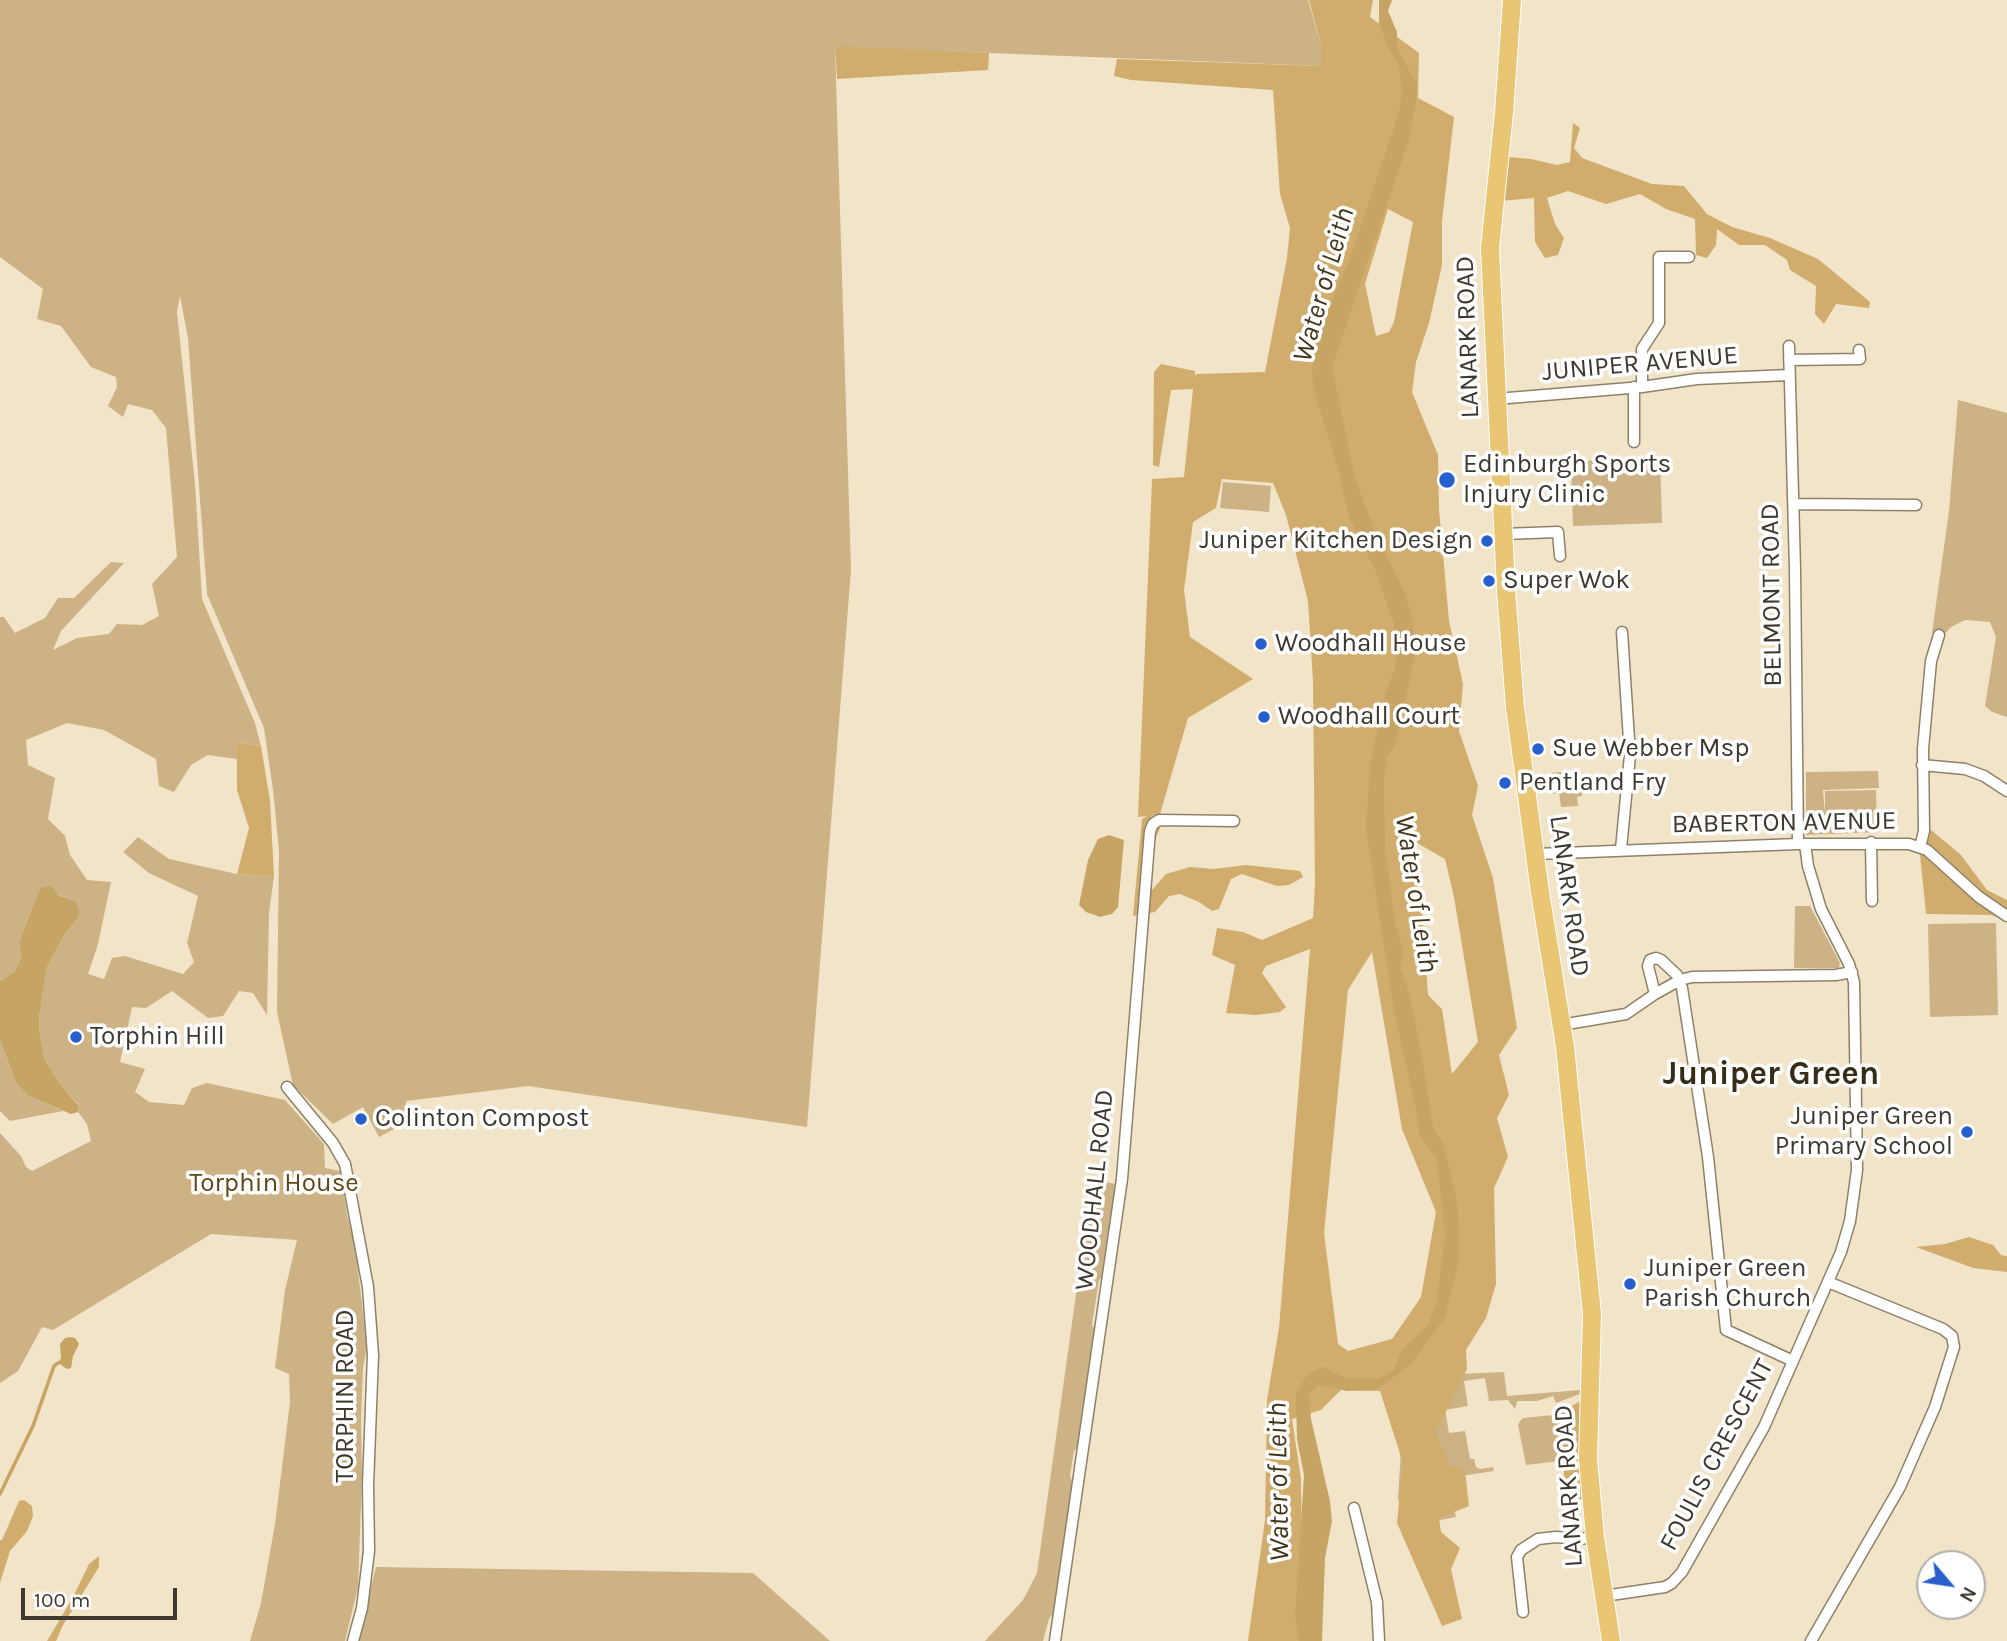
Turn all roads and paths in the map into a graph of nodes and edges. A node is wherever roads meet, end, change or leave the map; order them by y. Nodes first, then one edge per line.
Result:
1 (1512, 0) edge
2 (1689, 257) dead end
3 (1789, 346) dead end
4 (1859, 350) dead end
5 (1789, 360) junction
6 (1789, 375) junction
7 (1638, 387) junction
8 (1496, 399) junction
9 (1634, 442) dead end
10 (1794, 504) junction
11 (1916, 505) dead end
12 (1503, 534) junction
13 (1560, 556) dead end
14 (1622, 632) dead end
15 (1939, 635) dead end
16 (1923, 765) junction
17 (2007, 791) edge
18 (1234, 821) dead end
19 (1871, 842) junction
20 (1802, 844) junction
21 (1920, 846) junction
22 (1621, 849) junction
23 (1536, 854) junction
24 (1872, 901) dead end
25 (2007, 916) edge
26 (1852, 972) junction
27 (1680, 980) junction
28 (1655, 994) junction
29 (1561, 1025) junction
30 (287, 1087) dead end
31 (1828, 1282) junction
32 (1793, 1360) junction
33 (1354, 1508) dead end
34 (1595, 1536) junction
35 (1532, 1577) dead end
36 (1519, 1578) junction
37 (1604, 1596) junction
38 (1523, 1612) dead end
39 (354, 1641) edge
40 (1055, 1641) edge
41 (1379, 1641) edge
42 (1611, 1641) edge
43 (1811, 1641) edge

1 - 8 main road, LANARK ROAD
2 - 7 street
3 - 5 street, BELMONT ROAD
4 - 5 street
5 - 6 street, BELMONT ROAD
6 - 7 street, JUNIPER AVENUE
6 - 10 street, BELMONT ROAD
7 - 8 street, JUNIPER AVENUE
7 - 9 street
8 - 12 main road, LANARK ROAD
10 - 11 street
10 - 20 street, BELMONT ROAD
12 - 13 street
12 - 23 main road, LANARK ROAD
14 - 22 street
15 - 16 street
16 - 17 street
16 - 21 street
18 - 40 street, WOODHALL ROAD
19 - 20 street, BABERTON AVENUE
19 - 21 street, BABERTON AVENUE
19 - 24 street
20 - 22 street, BABERTON AVENUE
20 - 26 street, BELMONT ROAD
21 - 25 street, BABERTON AVENUE
22 - 23 street, BABERTON AVENUE
23 - 29 main road, LANARK ROAD
26 - 27 street
26 - 31 street, FOULIS CRESCENT
27 - 28 street
27 - 28 street
27 - 32 street
28 - 29 street
29 - 34 main road, LANARK ROAD
30 - 39 street, TORPHIN ROAD
31 - 32 street, FOULIS CRESCENT
31 - 43 street
32 - 37 street, FOULIS CRESCENT
33 - 41 street
34 - 36 street
34 - 37 main road, LANARK ROAD
35 - 36 street
36 - 38 street
37 - 42 main road, LANARK ROAD

